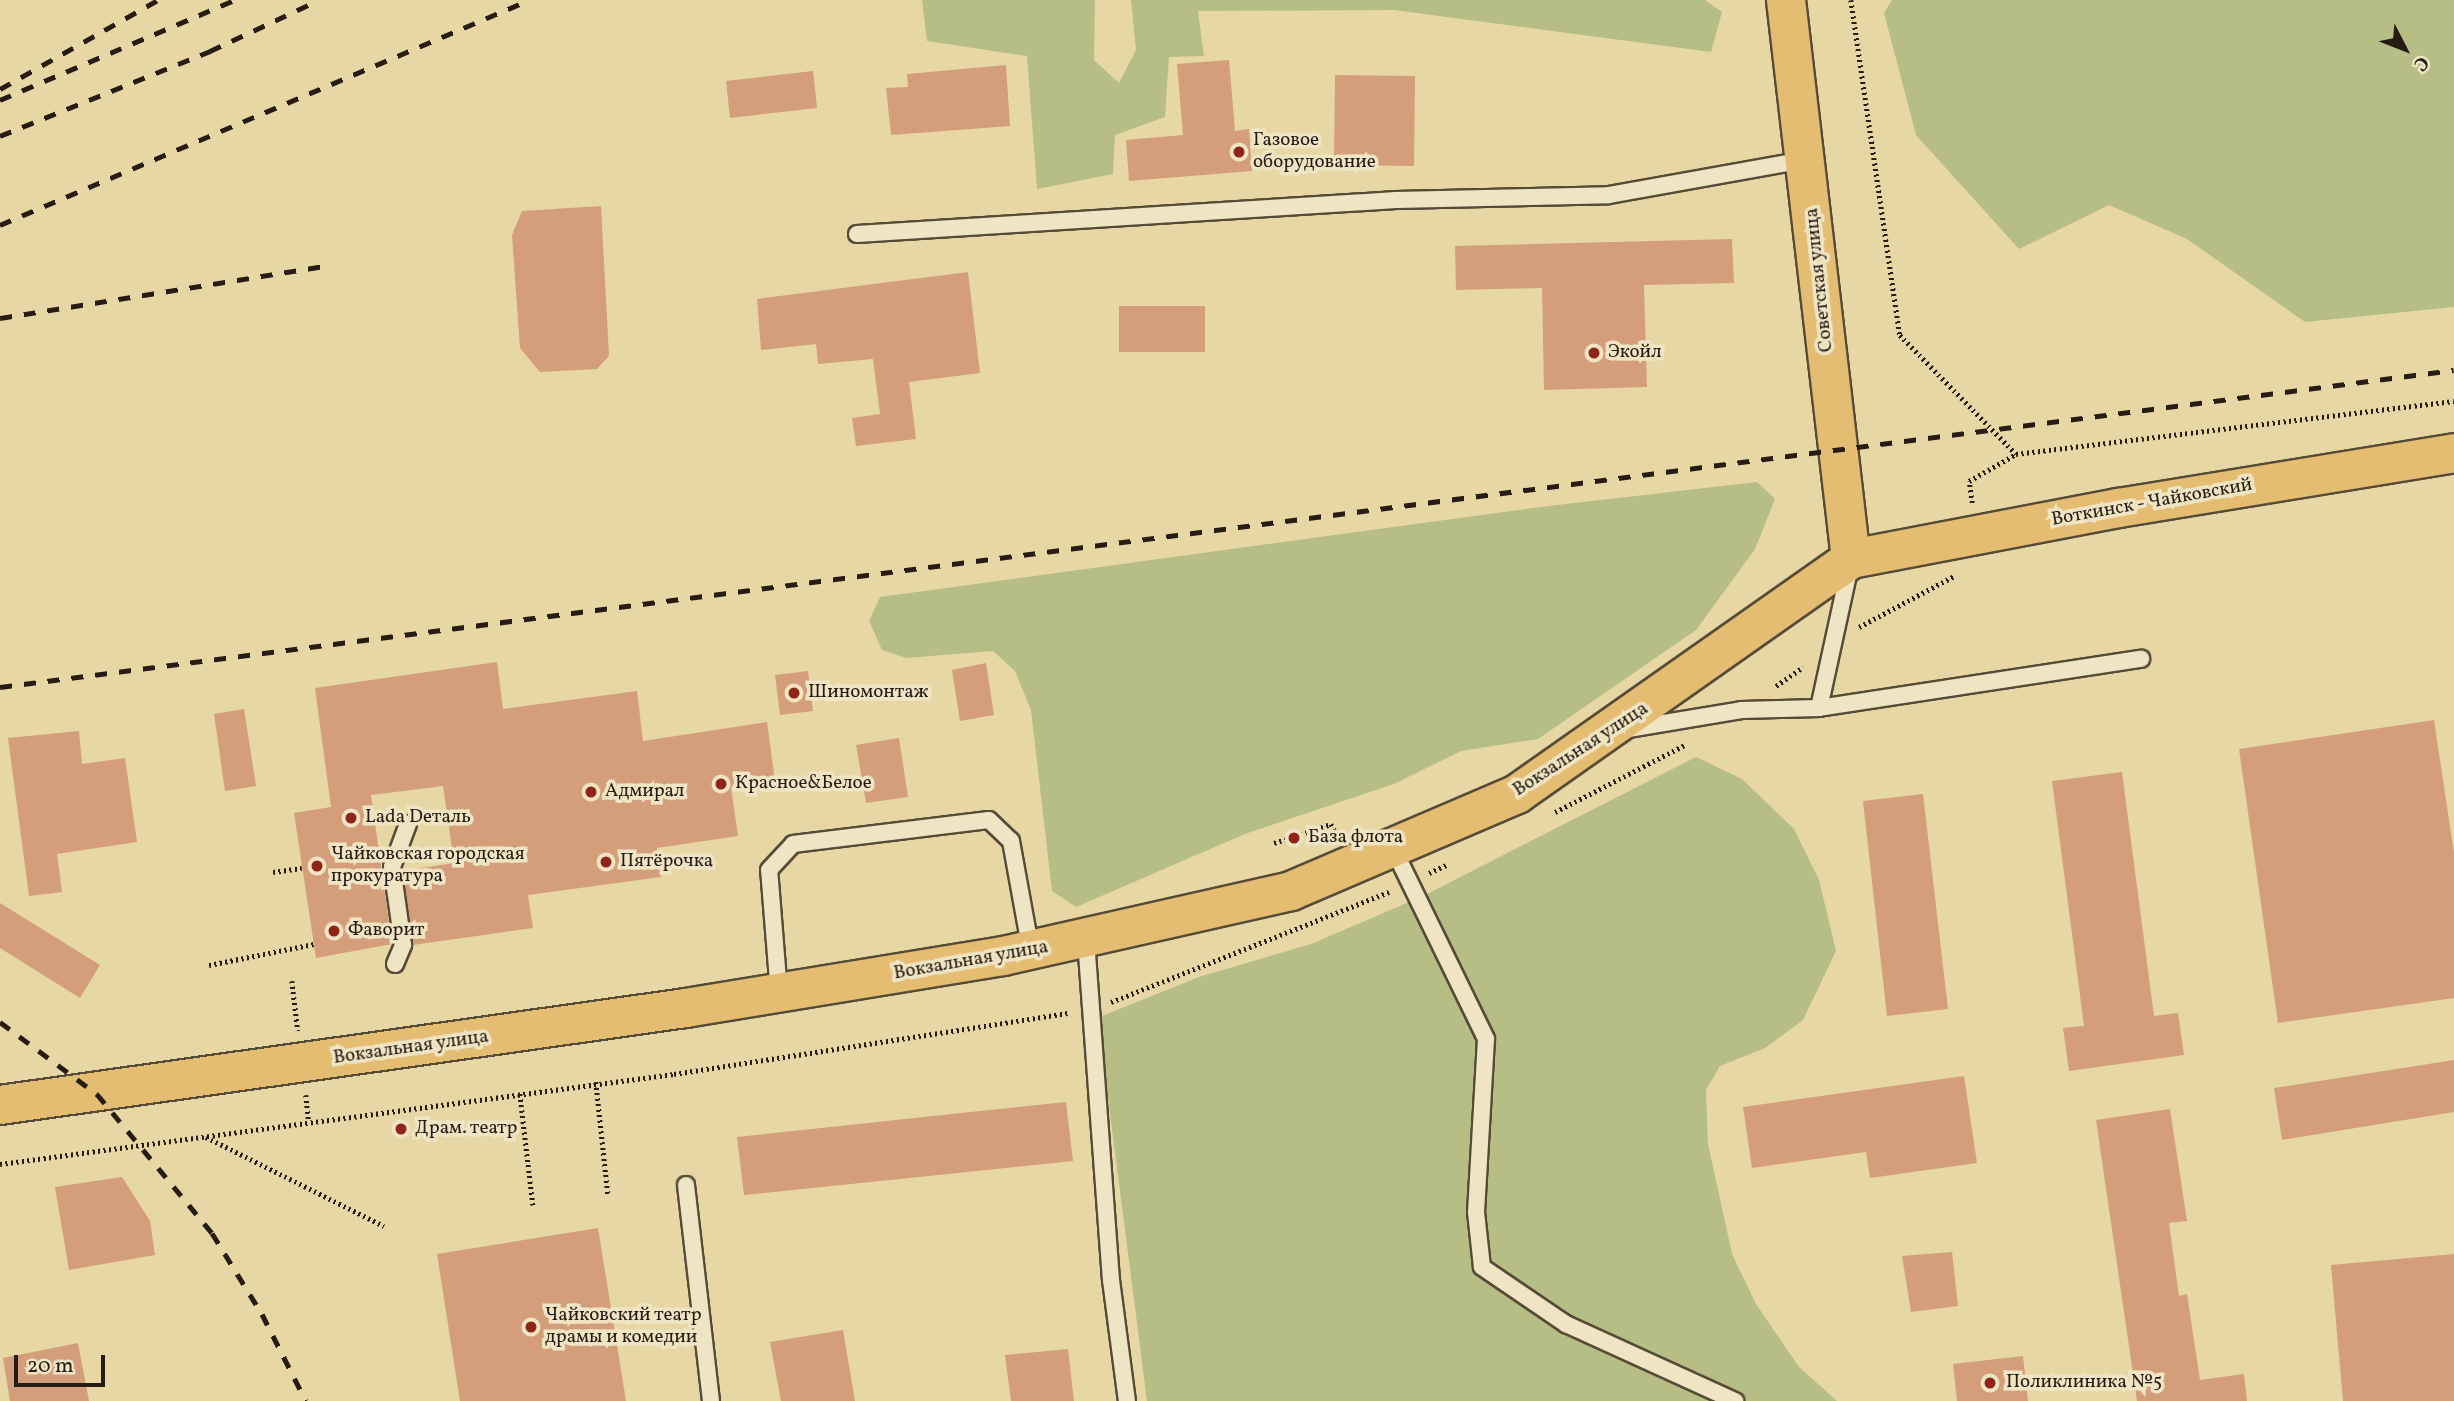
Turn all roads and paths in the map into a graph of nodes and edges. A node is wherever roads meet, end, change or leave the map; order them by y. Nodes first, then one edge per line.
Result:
1 (1786, 0) edge
2 (1851, 0) edge
3 (1807, 159) junction
4 (857, 234) dead end
5 (2454, 401) edge
6 (2454, 453) edge
7 (1851, 559) junction
8 (2141, 659) dead end
9 (1819, 708) junction
10 (1612, 732) junction
11 (408, 824) dead end
12 (1393, 848) junction
13 (302, 868) dead end
14 (273, 872) dead end
15 (1086, 940) junction
16 (314, 944) dead end
17 (1031, 951) junction
18 (395, 964) dead end
19 (209, 965) dead end
20 (779, 993) junction
21 (596, 1082) dead end
22 (520, 1094) dead end
23 (0, 1105) edge
24 (204, 1136) dead end
25 (686, 1185) dead end
26 (608, 1195) dead end
27 (533, 1205) dead end
28 (384, 1226) dead end
29 (711, 1401) edge
30 (1127, 1401) edge
31 (1735, 1401) edge

1 - 3 main road, Советская улица
2 - 5 path
3 - 4 lane
3 - 7 main road, Советская улица
6 - 7 main road, Воткинск - Чайковский
7 - 9 lane
7 - 10 main road, Вокзальная улица
8 - 9 lane
9 - 10 lane
10 - 12 main road, Вокзальная улица
11 - 18 lane
12 - 15 main road, Вокзальная улица
12 - 31 lane
13 - 14 path
15 - 17 main road, Вокзальная улица
15 - 30 lane
16 - 19 path
17 - 20 main road, Вокзальная улица
17 - 20 lane
20 - 23 main road, Вокзальная улица
21 - 26 path
22 - 27 path
24 - 28 path
25 - 29 lane

